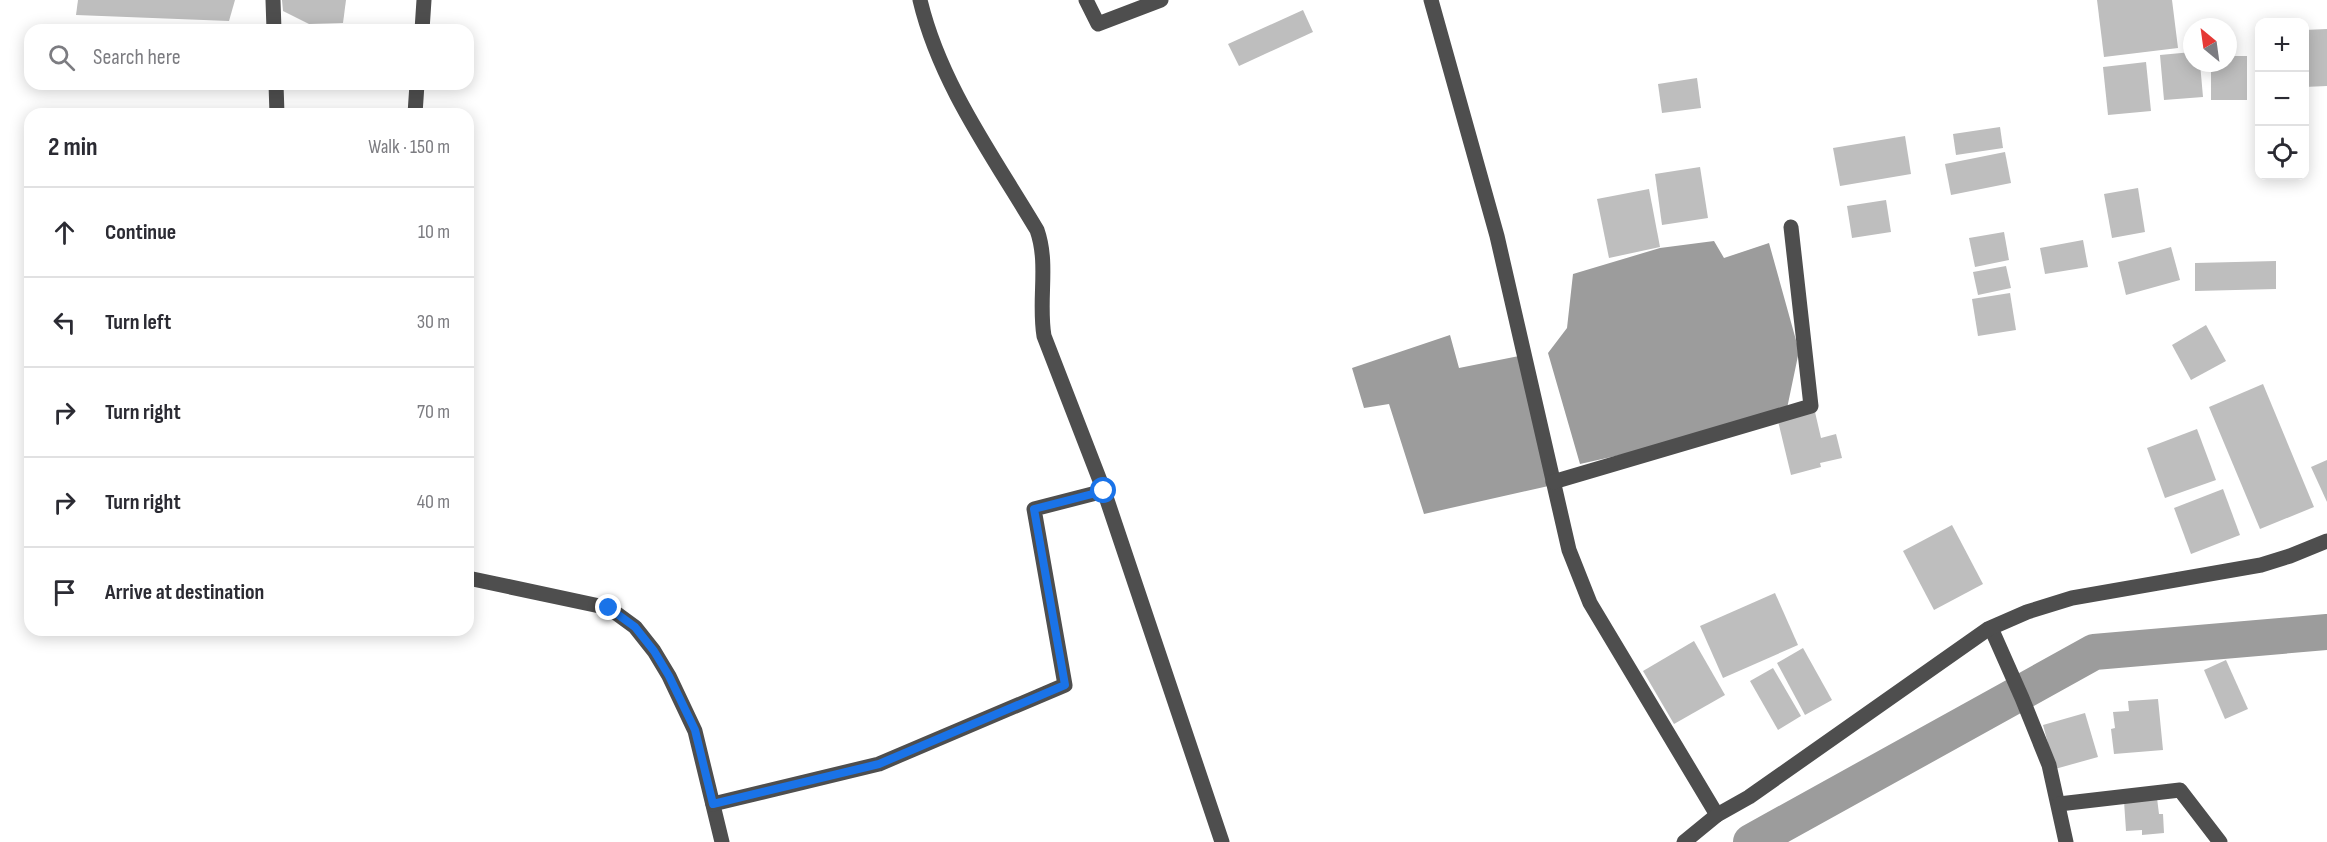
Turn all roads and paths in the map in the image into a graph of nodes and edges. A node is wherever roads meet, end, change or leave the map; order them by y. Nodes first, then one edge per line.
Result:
1 (273, 0) edge
2 (424, 0) edge
3 (920, 0) edge
4 (1086, 0) edge
5 (1161, 0) edge
6 (1431, 0) edge
7 (274, 24) edge
8 (422, 24) edge
9 (276, 90) edge
10 (417, 90) edge
11 (277, 108) edge
12 (415, 108) edge
13 (1791, 227) dead end
14 (1553, 482) junction
15 (1104, 491) junction
16 (2327, 541) edge
17 (474, 579) edge
18 (1994, 634) junction
19 (713, 804) junction
20 (2059, 804) junction
21 (1717, 815) junction
22 (722, 842) edge
23 (1222, 842) edge
24 (1684, 842) edge
25 (2066, 842) edge
26 (2220, 842) edge

1 - 7 street
2 - 8 street
3 - 15 street
4 - 5 street
6 - 14 street
9 - 11 street
10 - 12 street
13 - 14 street
14 - 21 street
15 - 19 street
15 - 23 street
16 - 18 street
17 - 19 street
18 - 20 street
18 - 21 street
19 - 22 street
20 - 25 street
20 - 26 street
21 - 24 street

